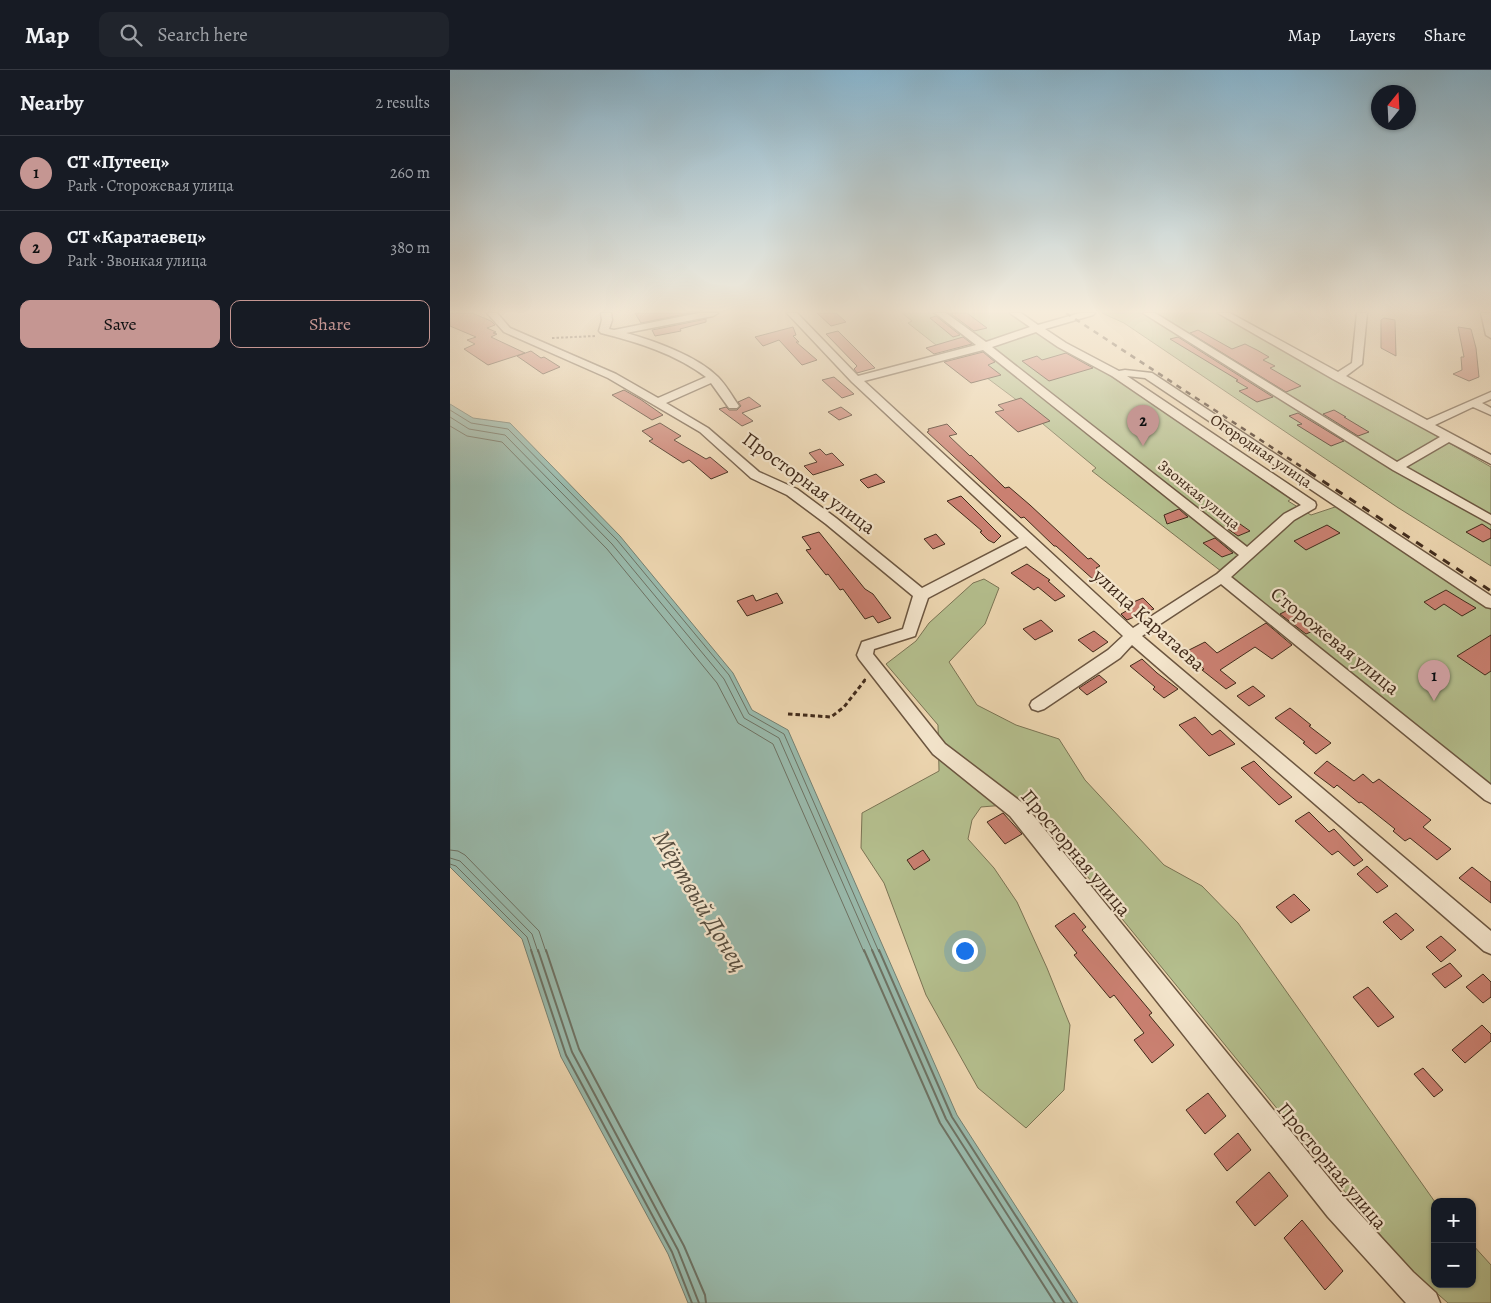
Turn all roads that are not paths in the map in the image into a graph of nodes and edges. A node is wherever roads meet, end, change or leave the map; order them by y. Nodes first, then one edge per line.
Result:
1 (599, 371) edge
2 (704, 371) edge
3 (847, 371) edge
4 (892, 371) edge
5 (1016, 371) edge
6 (1110, 371) edge
7 (1241, 371) edge
8 (1325, 371) edge
9 (1347, 371) edge
10 (1118, 375) junction
11 (1337, 377) junction
12 (713, 378) junction
13 (856, 380) junction
14 (1491, 395) edge
15 (657, 403) junction
16 (1473, 403) junction
17 (734, 406) dead end
18 (1491, 412) edge
19 (1425, 424) junction
20 (1448, 437) junction
21 (1491, 460) edge
22 (1397, 467) junction
23 (1491, 520) edge
24 (1028, 539) junction
25 (1248, 555) junction
26 (1222, 577) junction
27 (921, 595) junction
28 (1491, 603) edge
29 (1132, 636) junction
30 (1038, 705) dead end
31 (1491, 795) edge
32 (1491, 944) edge
33 (1426, 1303) edge

1 - 15 street, Просторная улица
2 - 12 street
3 - 13 street, улица Каратаева
4 - 13 street
5 - 25 street, Звонкая улица
6 - 10 street, Огородная улица
7 - 22 street
8 - 11 street
9 - 11 street
10 - 25 street, Огородная улица
10 - 28 street
11 - 19 street
12 - 15 street
12 - 17 street
13 - 24 street, улица Каратаева
14 - 16 street
15 - 27 street, Просторная улица
16 - 18 street
16 - 19 street
19 - 20 street
20 - 21 street
20 - 22 street
22 - 23 street
24 - 27 street
24 - 29 street, улица Каратаева
25 - 26 street
26 - 29 street
26 - 31 street, Сторожевая улица
27 - 33 street, Просторная улица
29 - 30 street
29 - 32 street, улица Каратаева

